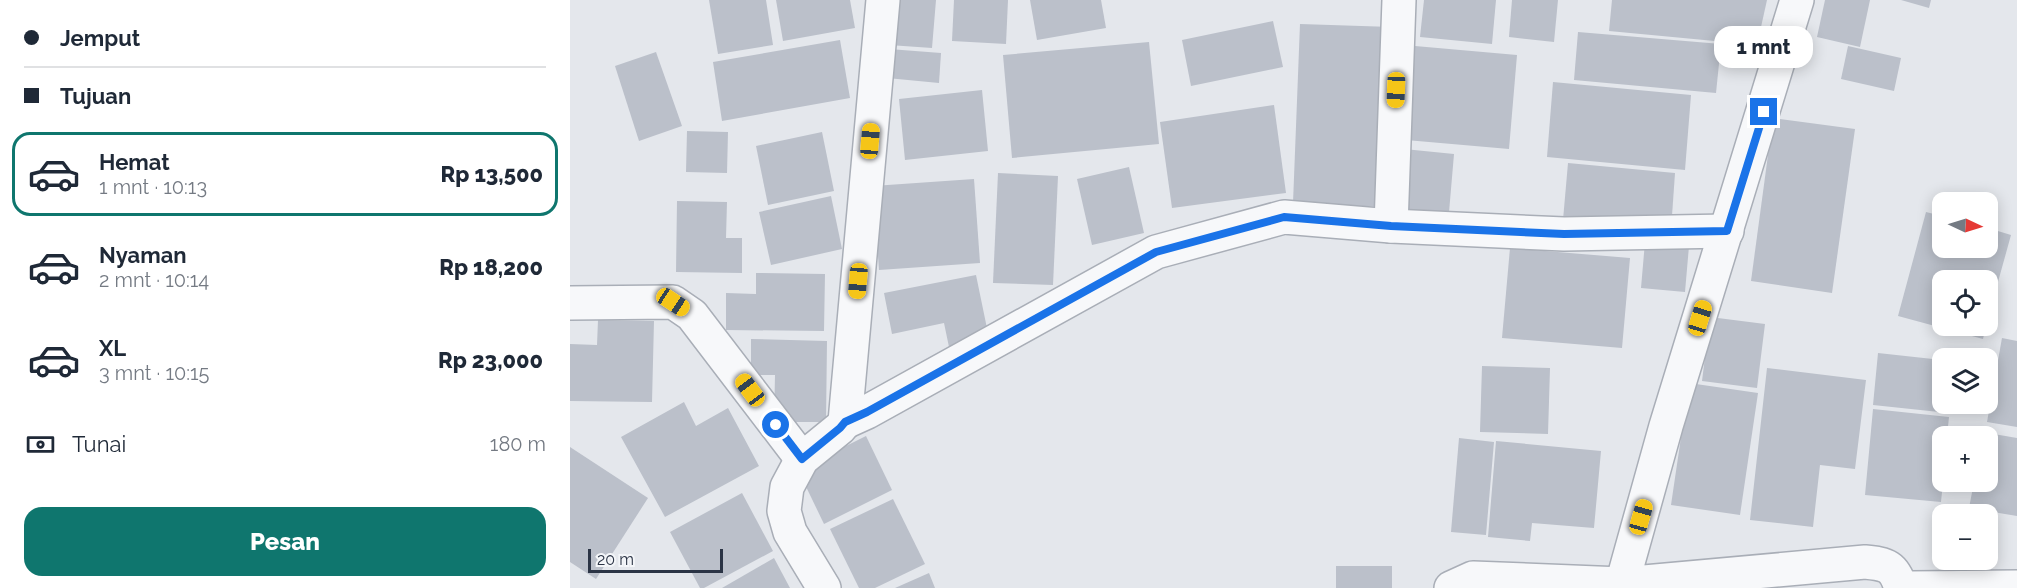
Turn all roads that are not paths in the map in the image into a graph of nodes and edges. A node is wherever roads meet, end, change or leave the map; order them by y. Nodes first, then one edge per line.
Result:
1 (883, 0) edge
2 (1400, 0) edge
3 (1797, 0) edge
4 (1391, 226) junction
5 (1727, 231) junction
6 (570, 303) edge
7 (845, 422) junction
8 (802, 459) junction
9 (1622, 584) junction
10 (2017, 587) edge
11 (824, 588) edge
12 (1451, 588) edge
13 (1901, 588) edge
14 (1911, 588) edge

1 - 7 street
2 - 4 street
3 - 5 street
4 - 5 street
4 - 7 street
5 - 9 street
6 - 8 street
7 - 8 street
8 - 11 street
9 - 12 street
9 - 13 street
10 - 14 street

